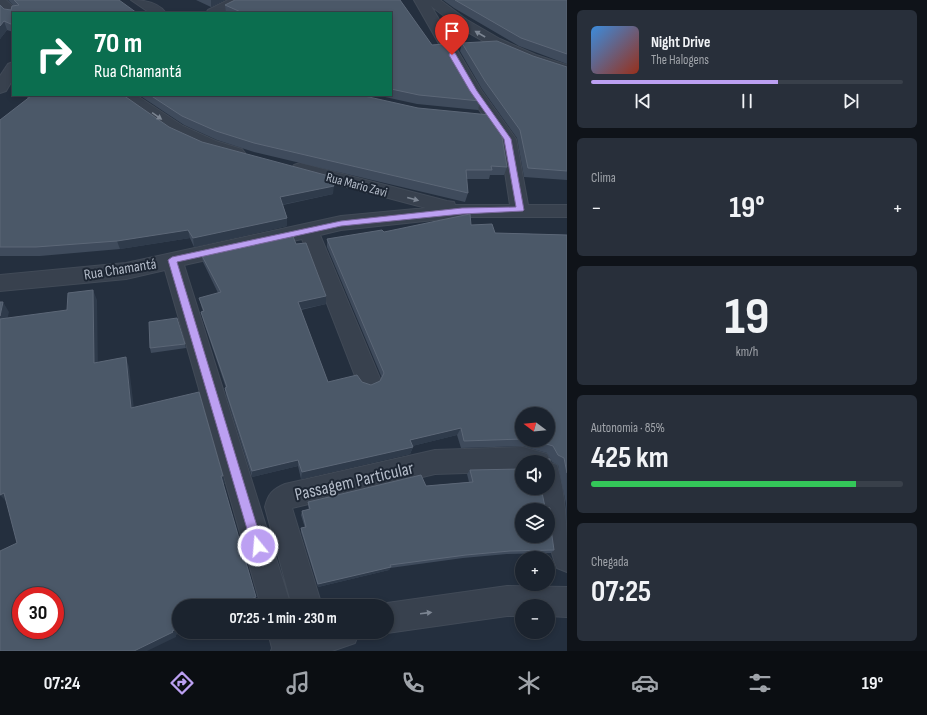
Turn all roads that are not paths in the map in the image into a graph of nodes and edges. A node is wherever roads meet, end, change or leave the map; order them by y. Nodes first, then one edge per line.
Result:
1 (138, 0) edge
2 (238, 0) edge
3 (422, 0) edge
4 (432, 0) edge
5 (0, 2) edge
6 (12, 12) edge
7 (157, 12) edge
8 (215, 12) edge
9 (12, 69) edge
10 (567, 70) edge
11 (0, 88) edge
12 (126, 96) edge
13 (470, 115) edge
14 (493, 118) junction
15 (250, 157) edge
16 (287, 166) edge
17 (520, 210) junction
18 (567, 210) edge
19 (462, 211) junction
20 (308, 230) junction
21 (172, 260) junction
22 (0, 282) edge
23 (369, 381) dead end
24 (515, 459) edge
25 (553, 495) edge
26 (567, 558) edge
27 (274, 599) edge
28 (305, 599) edge
29 (567, 602) edge
30 (394, 617) edge
31 (309, 639) edge
32 (286, 644) edge

1 - 7 street
2 - 8 street
3 - 14 street
10 -> 4 street
5 - 6 street
9 - 11 street
12 -> 15 street
13 - 14 street
14 - 17 street
16 -> 19 street, Rua Mario Zavi
17 - 18 street, Rua Chamantá
17 - 19 street, Rua Chamantá
19 - 20 street, Rua Chamantá
20 - 21 street, Rua Chamantá
20 - 23 street
21 - 22 street, Rua Chamantá
21 - 27 street
24 - 28 street, Passagem Particular
25 - 26 street
30 -> 29 street
31 - 32 street

